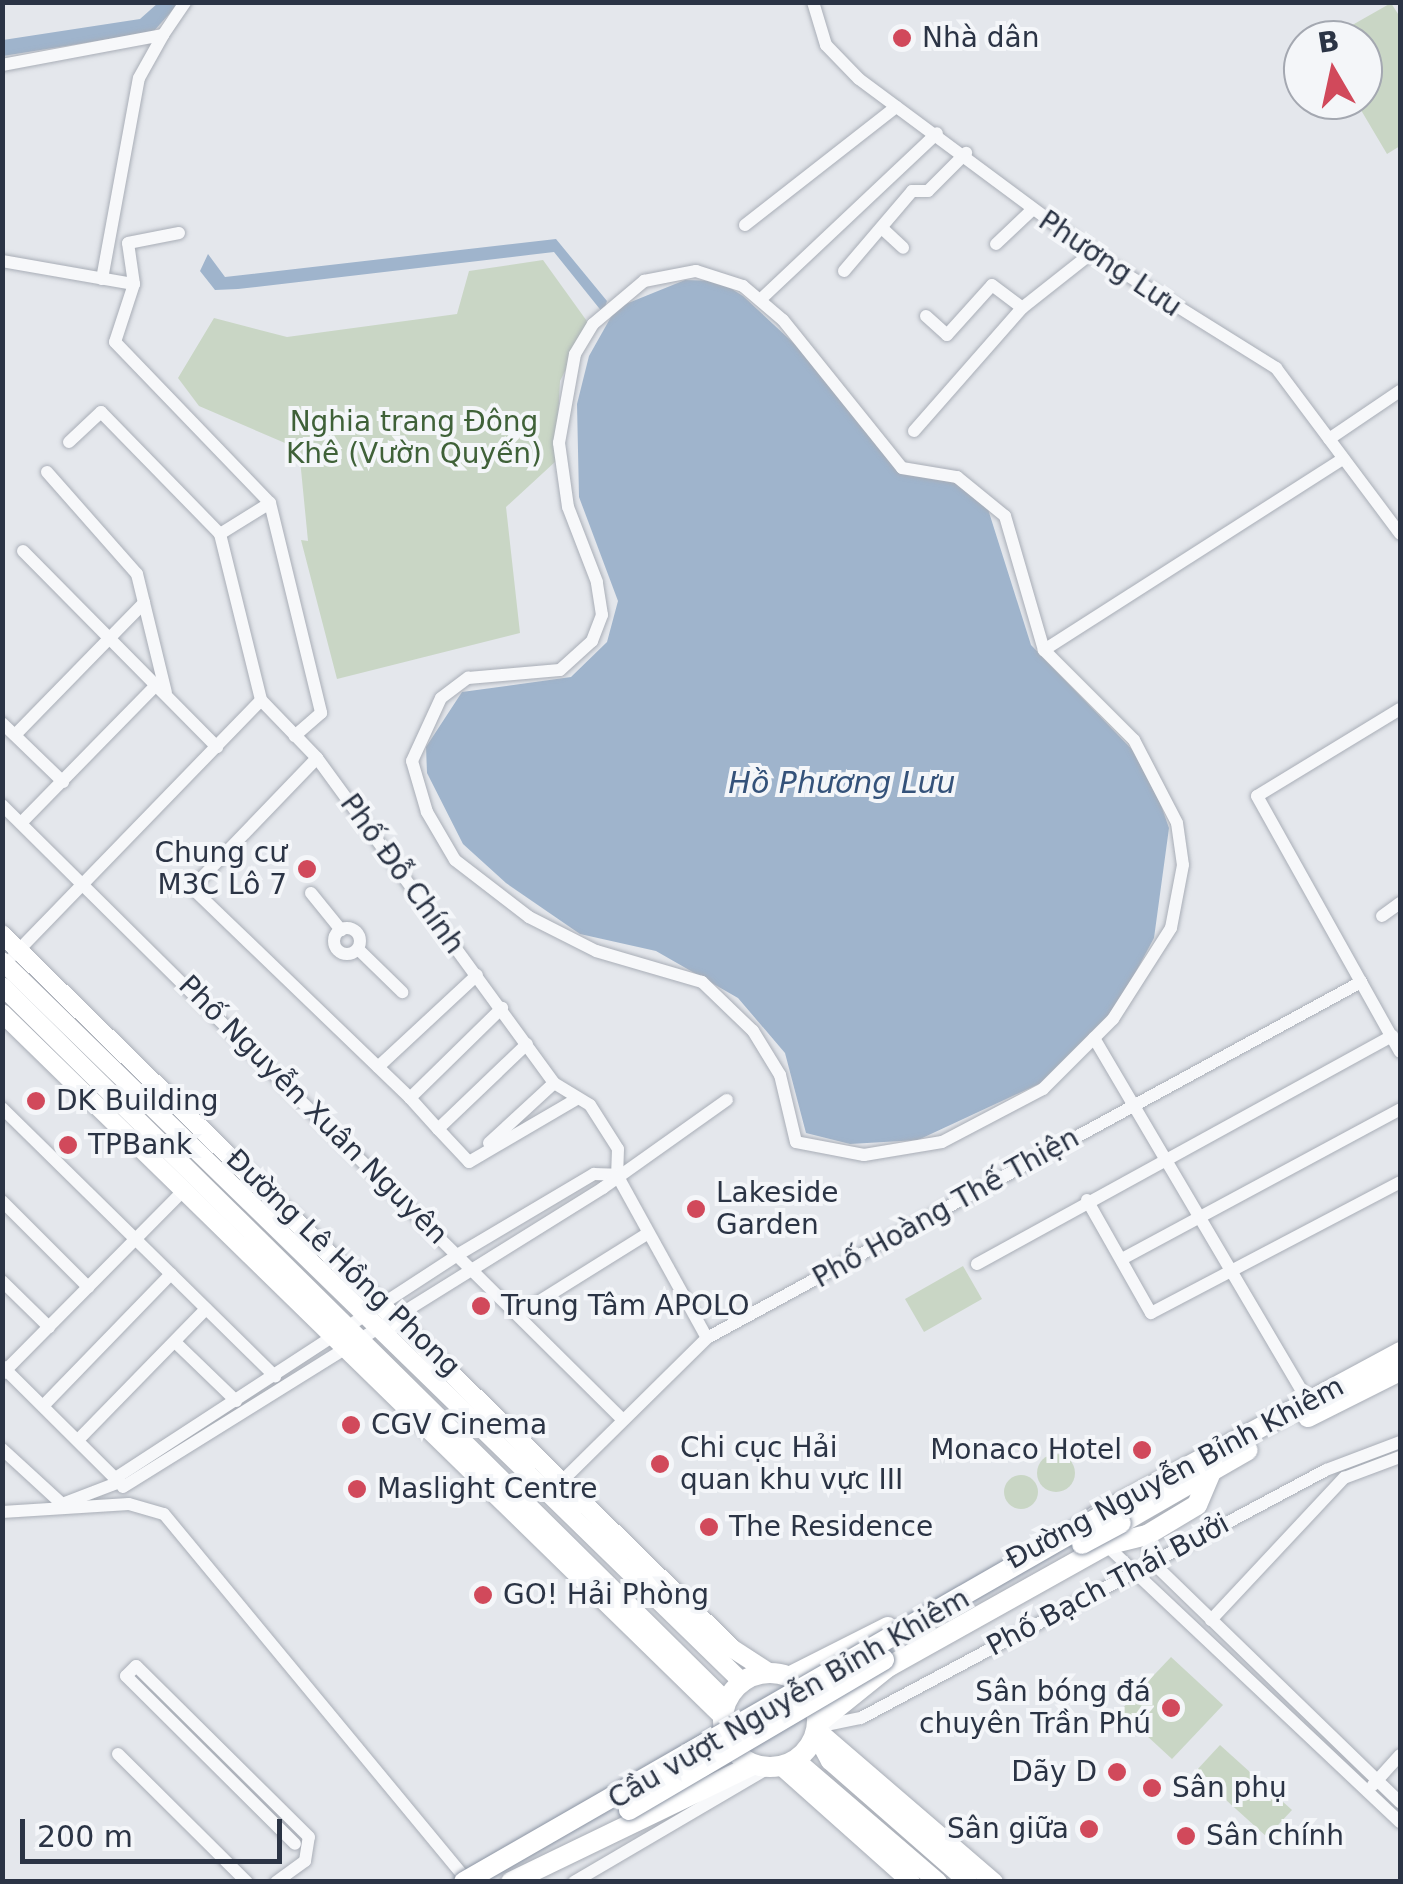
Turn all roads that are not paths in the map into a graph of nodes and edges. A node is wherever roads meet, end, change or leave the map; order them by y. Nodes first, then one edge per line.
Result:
1 (185, 2) edge
2 (813, 2) edge
3 (163, 35) junction
4 (140, 41) junction
5 (149, 60) junction
6 (2, 65) edge
7 (896, 107) junction
8 (938, 134) junction
9 (966, 153) junction
10 (1032, 210) junction
11 (744, 225) dead end
12 (884, 230) junction
13 (114, 232) junction
14 (179, 233) dead end
15 (996, 244) dead end
16 (903, 248) dead end
17 (125, 252) junction
18 (1093, 252) junction
19 (2, 261) edge
20 (844, 271) dead end
21 (102, 279) junction
22 (134, 284) junction
23 (760, 300) junction
24 (1022, 308) junction
25 (926, 316) dead end
26 (1400, 391) edge
27 (914, 430) dead end
28 (1329, 439) junction
29 (68, 442) dead end
30 (1344, 459) junction
31 (47, 472) dead end
32 (270, 503) junction
33 (1400, 532) edge
34 (220, 534) junction
35 (23, 551) dead end
36 (144, 603) junction
37 (110, 637) junction
38 (1044, 650) junction
39 (156, 685) junction
40 (167, 696) junction
41 (261, 700) junction
42 (1400, 709) edge
43 (2, 723) edge
44 (15, 735) junction
45 (295, 736) junction
46 (217, 747) junction
47 (318, 758) junction
48 (63, 782) junction
49 (2, 805) edge
50 (21, 823) junction
51 (85, 884) junction
52 (311, 893) dead end
53 (1400, 903) edge
54 (1382, 916) dead end
55 (2, 934) edge
56 (8, 961) edge
57 (477, 975) junction
58 (1361, 982) junction
59 (2, 986) edge
60 (402, 992) dead end
61 (502, 1008) junction
62 (2, 1014) edge
63 (1392, 1036) junction
64 (1094, 1038) junction
65 (527, 1044) junction
66 (1400, 1052) edge
67 (378, 1067) junction
68 (554, 1083) junction
69 (410, 1098) junction
70 (575, 1100) junction
71 (727, 1100) dead end
72 (1132, 1104) junction
73 (2, 1108) edge
74 (1400, 1109) edge
75 (438, 1129) junction
76 (1164, 1158) junction
77 (469, 1162) junction
78 (617, 1175) junction
79 (1400, 1182) edge
80 (184, 1190) junction
81 (1087, 1200) junction
82 (2, 1201) edge
83 (1199, 1218) junction
84 (647, 1234) junction
85 (136, 1239) junction
86 (460, 1254) junction
87 (1122, 1259) junction
88 (472, 1264) junction
89 (976, 1264) dead end
90 (1231, 1273) junction
91 (172, 1274) junction
92 (2, 1280) edge
93 (88, 1287) junction
94 (206, 1309) junction
95 (392, 1309) junction
96 (522, 1312) junction
97 (48, 1327) junction
98 (367, 1327) junction
99 (706, 1338) junction
100 (175, 1342) junction
101 (342, 1343) junction
102 (1400, 1352) edge
103 (4, 1370) edge
104 (1400, 1371) edge
105 (275, 1376) junction
106 (244, 1401) junction
107 (1308, 1402) junction
108 (43, 1406) junction
109 (620, 1417) junction
110 (79, 1439) junction
111 (1400, 1442) edge
112 (2, 1449) edge
113 (1400, 1456) edge
114 (1212, 1470) junction
115 (564, 1479) junction
116 (120, 1482) junction
117 (62, 1504) junction
118 (130, 1504) junction
119 (2, 1512) edge
120 (1116, 1517) junction
121 (1147, 1535) junction
122 (1106, 1545) junction
123 (1152, 1561) junction
124 (1138, 1566) junction
125 (606, 1588) junction
126 (1211, 1620) junction
127 (869, 1638) junction
128 (715, 1653) junction
129 (696, 1665) junction
130 (888, 1667) junction
131 (780, 1675) junction
132 (742, 1682) junction
133 (724, 1714) junction
134 (816, 1728) junction
135 (118, 1754) dead end
136 (1400, 1755) edge
137 (775, 1764) junction
138 (656, 1766) junction
139 (1373, 1786) junction
140 (672, 1798) junction
141 (1400, 1802) edge
142 (1400, 1822) edge
143 (295, 1844) dead end
144 (956, 1860) junction
145 (459, 1879) edge
146 (934, 1880) edge
147 (248, 1882) edge
148 (276, 1882) edge
149 (489, 1882) edge
150 (510, 1882) edge
151 (574, 1882) edge
152 (911, 1882) edge
153 (968, 1882) edge
154 (994, 1882) edge

1 - 3 street
2 - 7 street, Phương Lưu
3 - 4 street
3 - 5 street
4 - 5 street
4 - 6 street
5 - 13 street
7 - 8 street, Phương Lưu
7 - 11 street
8 - 9 street, Phương Lưu
8 - 23 street
9 - 10 street, Phương Lưu
9 - 12 street
10 - 15 street
10 - 18 street, Phương Lưu
12 - 16 street
12 - 20 street
13 - 17 street
13 - 21 street
14 - 17 street
17 - 22 street
18 - 24 street
18 - 28 street, Phương Lưu
19 - 21 street
21 - 22 street
22 - 32 street
23 - 38 street
23 - 64 street
24 - 25 street
24 - 27 street
26 - 28 street
28 - 30 street, Phương Lưu
29 - 34 street
30 - 33 street, Phương Lưu
30 - 38 street
31 - 36 street
32 - 34 street
32 - 45 street
34 - 41 street, Phố Đỗ Chính
35 - 37 street
36 - 37 street
36 - 40 street
37 - 39 street
37 - 44 street
38 - 64 street
39 - 40 street
39 - 48 street
40 - 46 street
41 - 45 street, Phố Đỗ Chính
41 - 46 street
42 - 58 street
43 - 44 street
44 - 48 street
45 - 47 street, Phố Đỗ Chính
46 - 51 street
47 - 57 street, Phố Đỗ Chính
47 - 67 street
48 - 50 street
49 - 50 street, Phố Nguyễn Xuân Nguyên
50 - 51 street, Phố Nguyễn Xuân Nguyên
51 - 56 street
51 - 86 street, Phố Nguyễn Xuân Nguyên
52 - 60 street
53 - 54 street
55 - 56 main road, Đường Lê Hồng Phong
56 - 95 main road, Đường Lê Hồng Phong
56 - 98 main road, Đường Lê Hồng Phong
57 - 61 street, Phố Đỗ Chính
57 - 67 street
58 - 63 street
58 - 72 street, Phố Hoàng Thế Thiện
59 - 98 main road, Đường Lê Hồng Phong
61 - 65 street, Phố Đỗ Chính
61 - 69 street
62 - 80 main road, Đường Lê Hồng Phong
63 - 66 street
63 - 76 street
64 - 72 street
65 - 68 street, Phố Đỗ Chính
65 - 75 street
67 - 69 street
68 - 70 street, Phố Đỗ Chính
68 - 77 street
69 - 75 street
70 - 77 street
70 - 78 street, Phố Đỗ Chính
71 - 78 street
72 - 76 street
72 - 99 street, Phố Hoàng Thế Thiện
73 - 85 street
74 - 83 street
75 - 77 street
76 - 81 street
76 - 83 street
78 - 84 street, Phố Đỗ Chính
78 - 86 street
78 - 88 street
79 - 90 street
80 - 85 street
80 - 101 main road, Đường Lê Hồng Phong
81 - 87 street
81 - 89 street
82 - 93 street
83 - 87 street
83 - 90 street
84 - 96 street
84 - 99 street, Phố Đỗ Chính
85 - 91 street
85 - 93 street
86 - 88 street, Phố Nguyễn Xuân Nguyên
86 - 95 street
87 - 90 street
88 - 95 street
88 - 96 street, Phố Nguyễn Xuân Nguyên
90 - 107 street
91 - 94 street
91 - 108 street
92 - 97 street
93 - 97 street
94 - 100 street
94 - 105 street
95 - 98 street
95 - 115 main road, Đường Lê Hồng Phong
96 - 109 street, Phố Nguyễn Xuân Nguyên
97 - 103 street
98 - 101 street
98 - 125 main road, Đường Lê Hồng Phong
98 - 128 main road, Đường Lê Hồng Phong
99 - 109 street, Phố Hoàng Thế Thiện
100 - 106 street
100 - 110 street
101 - 105 street
101 - 106 street
101 - 125 main road, Đường Lê Hồng Phong
102 - 107 highway, Đường Nguyễn Bỉnh Khiêm
103 - 108 street
104 - 114 highway
105 - 106 street
106 - 116 street
107 - 120 highway, Đường Nguyễn Bỉnh Khiêm
108 - 110 street
109 - 115 street, Phố Hoàng Thế Thiện
110 - 116 street
111 - 123 street, Phố Bạch Thái Bưởi
112 - 117 street
113 - 126 street
114 - 120 highway
114 - 121 highway
115 - 131 main road, Đường Lê Hồng Phong
116 - 117 street
116 - 118 street
117 - 118 street
117 - 119 street
118 - 145 street
120 - 122 highway, Đường Nguyễn Bỉnh Khiêm
120 - 127 highway, Đường Nguyễn Bỉnh Khiêm
120 - 145 highway, Cầu vượt Nguyễn Bỉnh Khiêm, bridge
120 - 149 highway, Cầu vượt Nguyễn Bỉnh Khiêm, bridge
121 - 122 highway
121 - 123 street
122 - 124 street
122 - 130 highway, Đường Nguyễn Bỉnh Khiêm
123 - 124 street, Phố Bạch Thái Bưởi
123 - 126 street
124 - 134 street, Phố Bạch Thái Bưởi
124 - 139 street
125 - 129 main road, Đường Lê Hồng Phong
125 - 133 main road, Đường Lê Hồng Phong
126 - 139 street
127 - 130 highway
127 - 131 highway, Đường Nguyễn Bỉnh Khiêm
128 - 129 main road
128 - 132 main road, Đường Lê Hồng Phong
129 - 133 main road, Đường Lê Hồng Phong
130 - 134 highway, Đường Nguyễn Bỉnh Khiêm
131 - 132 highway
131 - 134 highway
132 - 133 highway
133 - 137 highway
133 - 138 highway
134 - 137 highway
134 - 144 main road
135 - 147 street
136 - 139 street
137 - 140 highway
137 - 146 main road
137 - 151 street
137 - 152 main road
138 - 140 highway
138 - 145 highway
139 - 141 street
139 - 142 street
140 - 150 highway
143 - 148 street
144 - 153 main road
144 - 154 main road

